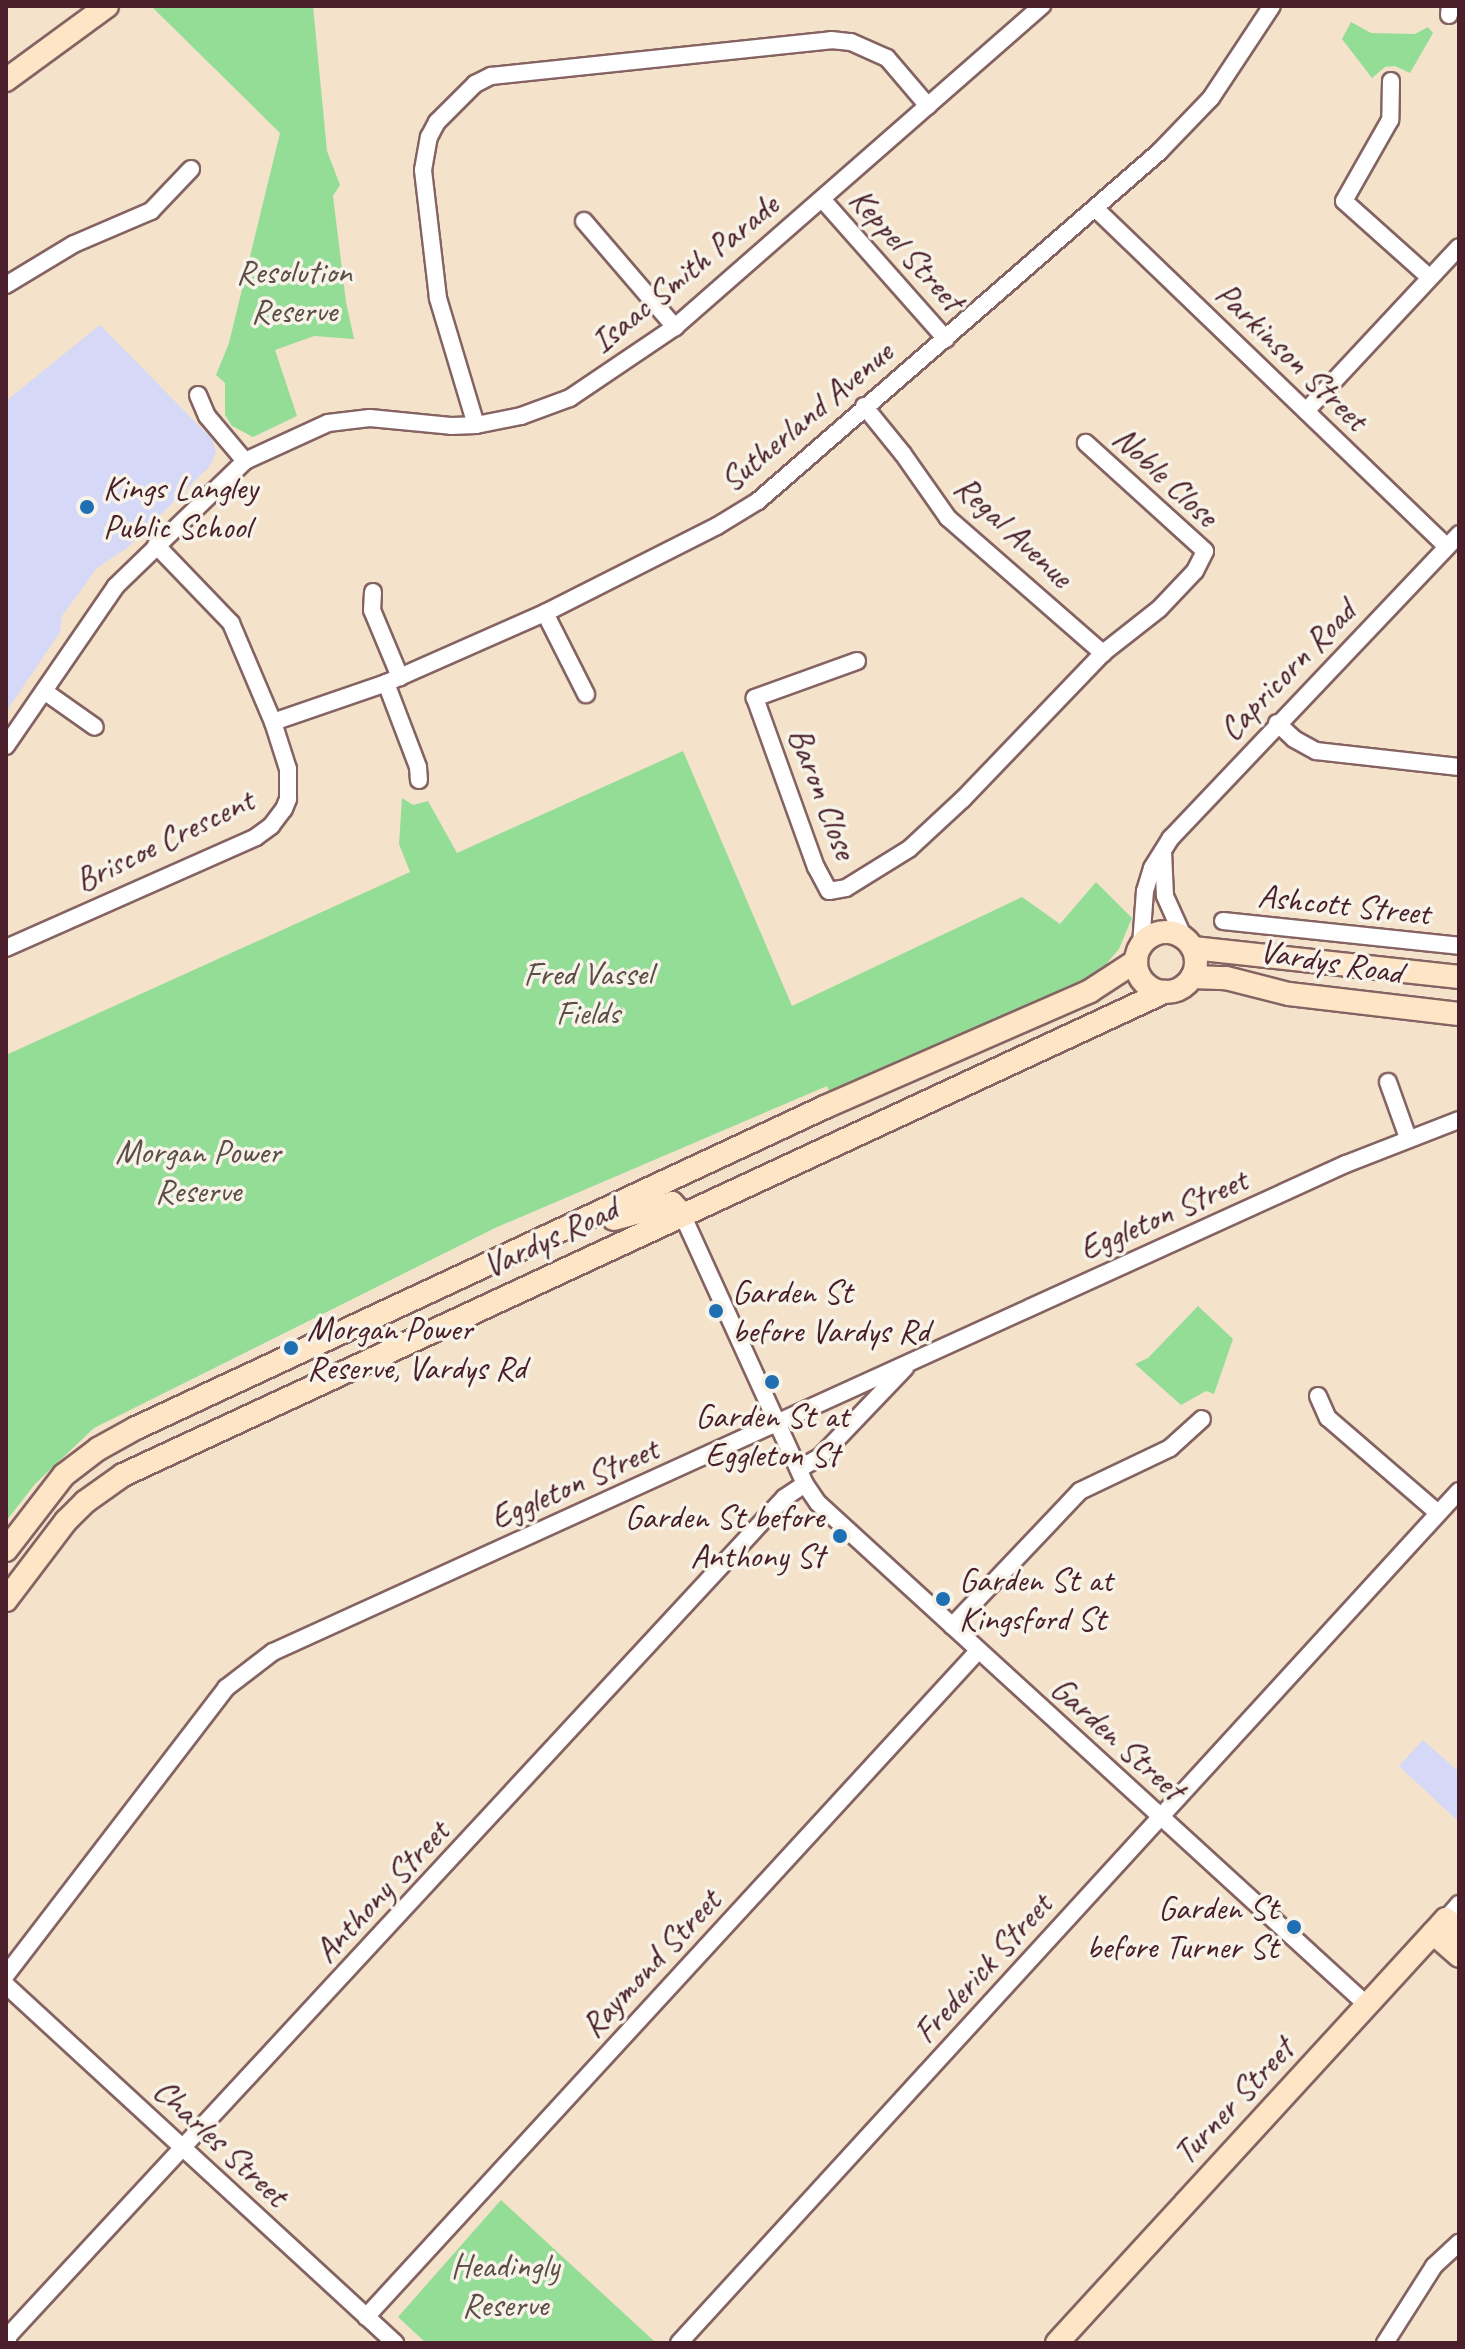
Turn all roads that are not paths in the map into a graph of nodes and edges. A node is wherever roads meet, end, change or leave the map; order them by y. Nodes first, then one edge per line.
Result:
1 (107, 6) edge
2 (1042, 6) edge
3 (1272, 6) edge
4 (6, 80) edge
5 (1391, 81) dead end
6 (928, 106) junction
7 (191, 169) dead end
8 (822, 199) junction
9 (1096, 209) junction
10 (584, 221) dead end
11 (1459, 247) edge
12 (1430, 278) junction
13 (6, 285) edge
14 (675, 327) junction
15 (946, 339) junction
16 (198, 395) dead end
17 (864, 406) junction
18 (1306, 411) junction
19 (476, 425) junction
20 (1086, 443) dead end
21 (245, 461) junction
22 (1453, 540) edge
23 (156, 545) junction
24 (373, 592) dead end
25 (545, 613) junction
26 (1103, 653) junction
27 (857, 661) dead end
28 (393, 680) junction
29 (44, 691) junction
30 (586, 694) dead end
31 (273, 722) junction
32 (1277, 723) junction
33 (95, 727) dead end
34 (6, 746) edge
35 (1459, 767) edge
36 (419, 780) dead end
37 (1163, 851) junction
38 (1223, 921) dead end
39 (1188, 942) junction
40 (1459, 946) edge
41 (6, 948) edge
42 (1139, 953) junction
43 (1192, 977) junction
44 (1459, 977) edge
45 (1164, 992) junction
46 (1459, 1014) edge
47 (1388, 1082) dead end
48 (1459, 1120) edge
49 (764, 1136) junction
50 (1408, 1138) junction
51 (682, 1214) junction
52 (528, 1245) junction
53 (912, 1361) junction
54 (1318, 1396) dead end
55 (1202, 1419) dead end
56 (778, 1424) junction
57 (802, 1476) junction
58 (1459, 1491) edge
59 (1438, 1513) junction
60 (6, 1550) edge
61 (6, 1600) edge
62 (952, 1626) junction
63 (978, 1651) junction
64 (1160, 1817) junction
65 (1449, 1922) edge
66 (1459, 1956) edge
67 (6, 1975) edge
68 (6, 1985) edge
69 (1367, 2005) junction
70 (184, 2149) junction
71 (1459, 2243) edge
72 (366, 2317) junction
73 (7, 2343) edge
74 (395, 2343) edge
75 (679, 2343) edge
76 (1057, 2343) edge
77 (1385, 2343) edge

1 - 4 main road
2 - 6 street, Isaac Smith Parade
3 - 9 street, Sutherland Avenue
5 - 12 street
6 - 8 street, Isaac Smith Parade
6 - 19 street
7 - 13 street
8 - 14 street, Isaac Smith Parade
8 - 15 street, Keppel Street
9 - 15 street, Sutherland Avenue
9 - 18 street, Parkinson Street
10 - 14 street
11 - 12 street
12 - 18 street
14 - 19 street, Isaac Smith Parade
15 - 17 street, Sutherland Avenue
16 - 21 street
17 - 25 street, Sutherland Avenue
17 - 26 street, Regal Avenue
18 - 22 street, Parkinson Street
19 - 21 street, Isaac Smith Parade
20 - 26 street, Noble Close
21 - 23 street, Isaac Smith Parade
22 - 32 street, Capricorn Road
23 - 29 street, Isaac Smith Parade
23 - 31 street, Briscoe Crescent
24 - 28 street
25 - 28 street, Sutherland Avenue
25 - 30 street
26 - 27 street, Baron Close
28 - 31 street, Sutherland Avenue
28 - 36 street
29 - 33 street
29 - 34 street, Isaac Smith Parade
31 - 41 street, Briscoe Crescent
32 - 35 street
32 - 37 street, Capricorn Road
37 - 39 street
37 - 42 street, Capricorn Road
38 - 40 street, Ashcott Street
39 - 42 main road
39 - 43 main road
39 - 44 main road, Vardys Road
42 - 45 main road
42 - 49 main road, Vardys Road
43 - 45 main road
43 - 46 main road, Vardys Road
45 - 51 main road, Vardys Road
47 - 50 street
48 - 50 street, Eggleton Street
49 - 51 main road
49 - 52 main road, Vardys Road
50 - 53 street, Eggleton Street
51 - 52 main road
51 - 56 street, Garden Street
51 - 61 main road, Vardys Road
52 - 60 main road, Vardys Road
53 - 56 street, Eggleton Street
53 - 57 street, Anthony Street
54 - 59 street
55 - 62 street
56 - 57 street, Garden Street
56 - 67 street, Eggleton Street
57 - 62 street, Garden Street
57 - 70 street, Anthony Street
58 - 59 street, Frederick Street
59 - 64 street, Frederick Street
62 - 63 street, Garden Street
63 - 64 street, Garden Street
63 - 72 street, Raymond Street
64 - 69 street, Garden Street
64 - 75 street, Frederick Street
65 - 66 main road
65 - 69 main road, Turner Street
68 - 70 street, Charles Street
69 - 76 main road, Turner Street
70 - 72 street, Charles Street
70 - 73 street, Anthony Street
71 - 77 street
72 - 74 street, Charles Street

